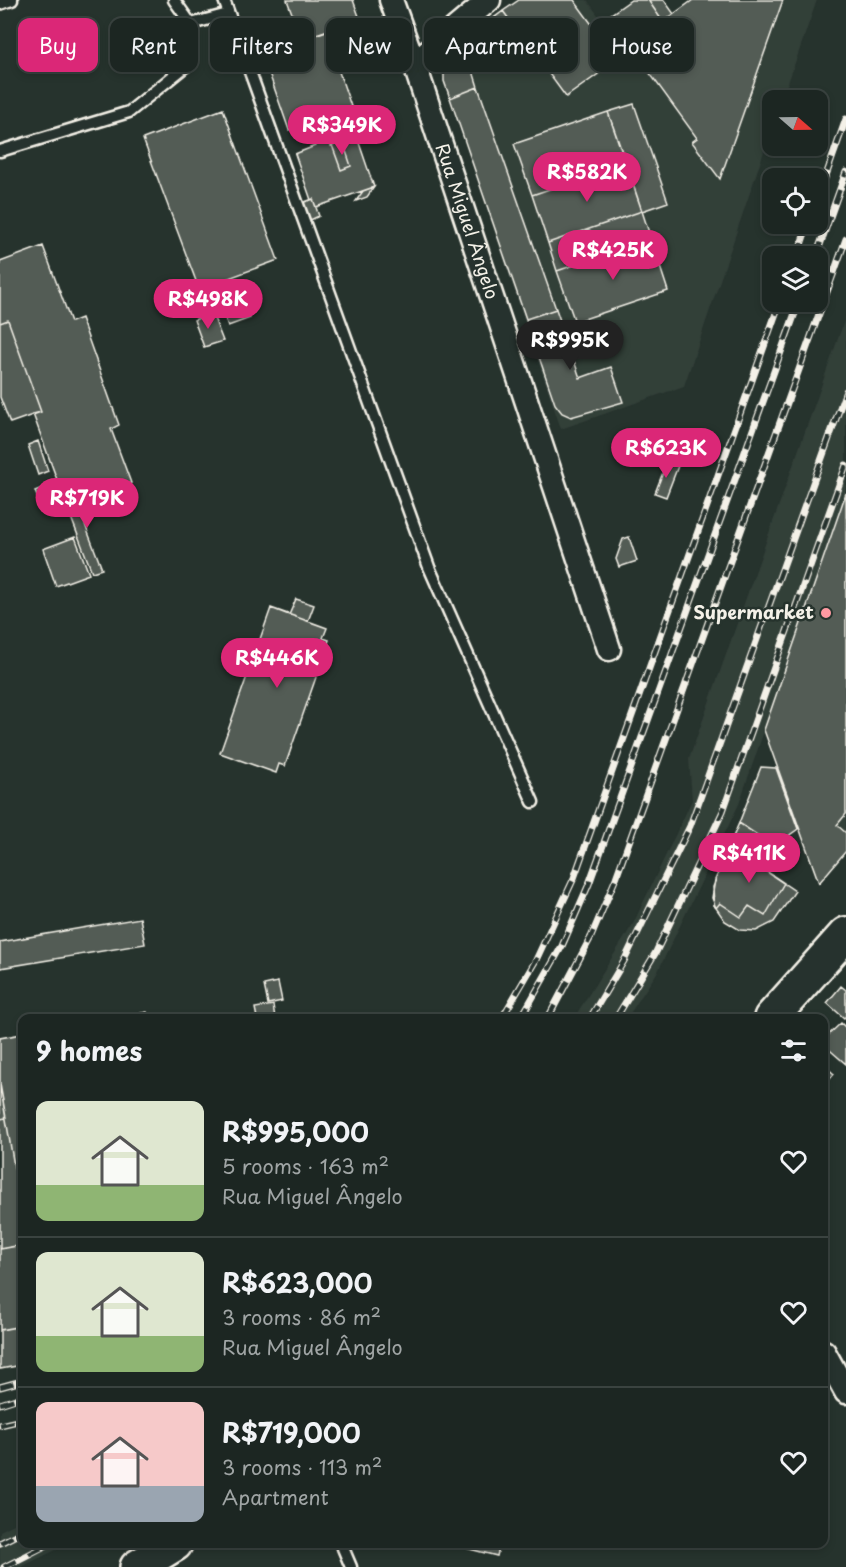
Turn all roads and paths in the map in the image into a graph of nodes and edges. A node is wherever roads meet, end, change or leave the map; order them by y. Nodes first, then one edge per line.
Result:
1 (12, 0) edge
2 (174, 0) edge
3 (224, 0) edge
4 (391, 0) edge
5 (489, 0) edge
6 (0, 4) edge
7 (228, 14) junction
8 (187, 18) edge
9 (198, 22) edge
10 (414, 63) junction
11 (179, 72) edge
12 (0, 151) edge
13 (609, 649) dead end
14 (533, 802) dead end
15 (846, 934) edge
16 (775, 1014) edge
17 (828, 1357) edge
18 (842, 1375) edge
19 (168, 1548) edge
20 (343, 1548) dead end
21 (137, 1567) edge
22 (351, 1567) edge

1 - 6 lane
2 - 8 lane
3 - 7 lane
4 - 10 street, Rua Miguel Ângelo
5 - 10 street
7 - 9 lane
7 - 14 lane
10 - 13 street, Rua Miguel Ângelo
11 - 12 lane
15 - 16 main road
17 - 18 street
19 - 21 main road
20 - 22 lane

